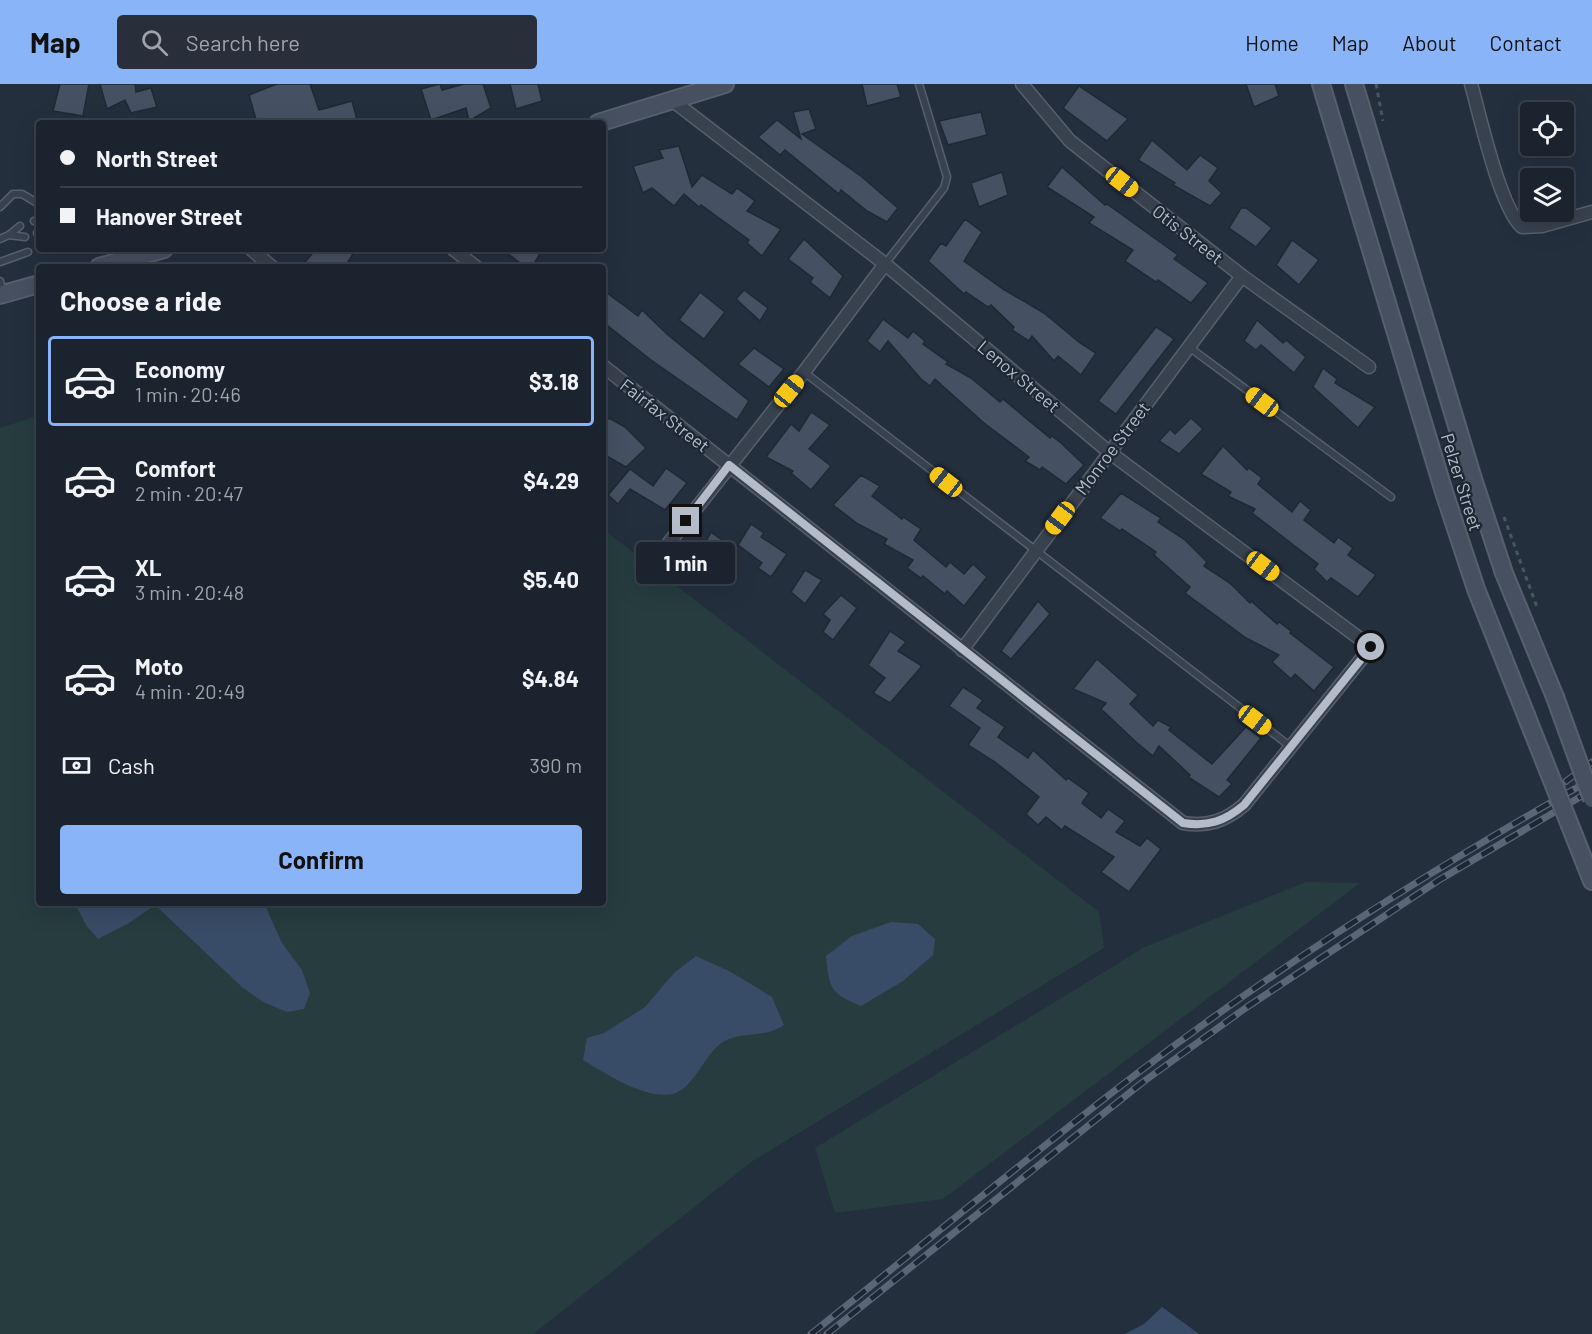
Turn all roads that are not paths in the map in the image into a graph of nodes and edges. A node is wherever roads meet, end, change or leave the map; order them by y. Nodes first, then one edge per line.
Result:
1 (919, 84) edge
2 (1022, 84) edge
3 (1321, 84) edge
4 (1354, 84) edge
5 (1471, 84) edge
6 (717, 85) edge
7 (672, 100) junction
8 (606, 121) edge
9 (36, 202) edge
10 (0, 207) edge
11 (1592, 212) edge
12 (20, 226) dead end
13 (9, 235) junction
14 (25, 237) dead end
15 (0, 239) edge
16 (28, 252) dead end
17 (139, 252) edge
18 (254, 252) edge
19 (457, 252) edge
20 (122, 254) edge
21 (0, 262) edge
22 (104, 264) edge
23 (268, 264) edge
24 (472, 264) edge
25 (885, 264) junction
26 (1242, 276) junction
27 (36, 284) edge
28 (1, 290) edge
29 (1189, 347) junction
30 (1369, 367) dead end
31 (606, 368) edge
32 (804, 372) junction
33 (1109, 452) junction
34 (729, 465) junction
35 (1391, 497) dead end
36 (1035, 551) junction
37 (657, 558) dead end
38 (962, 650) junction
39 (1291, 748) junction
40 (1592, 799) edge
41 (1592, 881) edge

1 - 25 lane
2 - 26 street, Otis Street
3 - 41 street, Pelzer Street, bridge
4 - 40 street, Pelzer Street, bridge
5 - 11 street
6 - 7 street
7 - 8 street
7 - 25 street, Lenox Street
9 - 10 lane
12 - 13 lane
13 - 14 lane
13 - 15 lane
16 - 21 lane
17 - 20 street
18 - 23 street
19 - 24 street
20 - 22 street
25 - 32 street
25 - 33 street, Lenox Street
26 - 29 street, Monroe Street
26 - 30 street, Otis Street
27 - 28 street
29 - 33 street, Monroe Street
29 - 35 lane
31 - 34 street, Fairfax Street
32 - 34 street
32 - 36 lane
33 - 36 street, Monroe Street
33 - 39 street, Lenox Street
34 - 37 street
34 - 38 street, Fairfax Street
36 - 38 street, Monroe Street
36 - 39 lane
38 - 39 street, Fairfax Street

